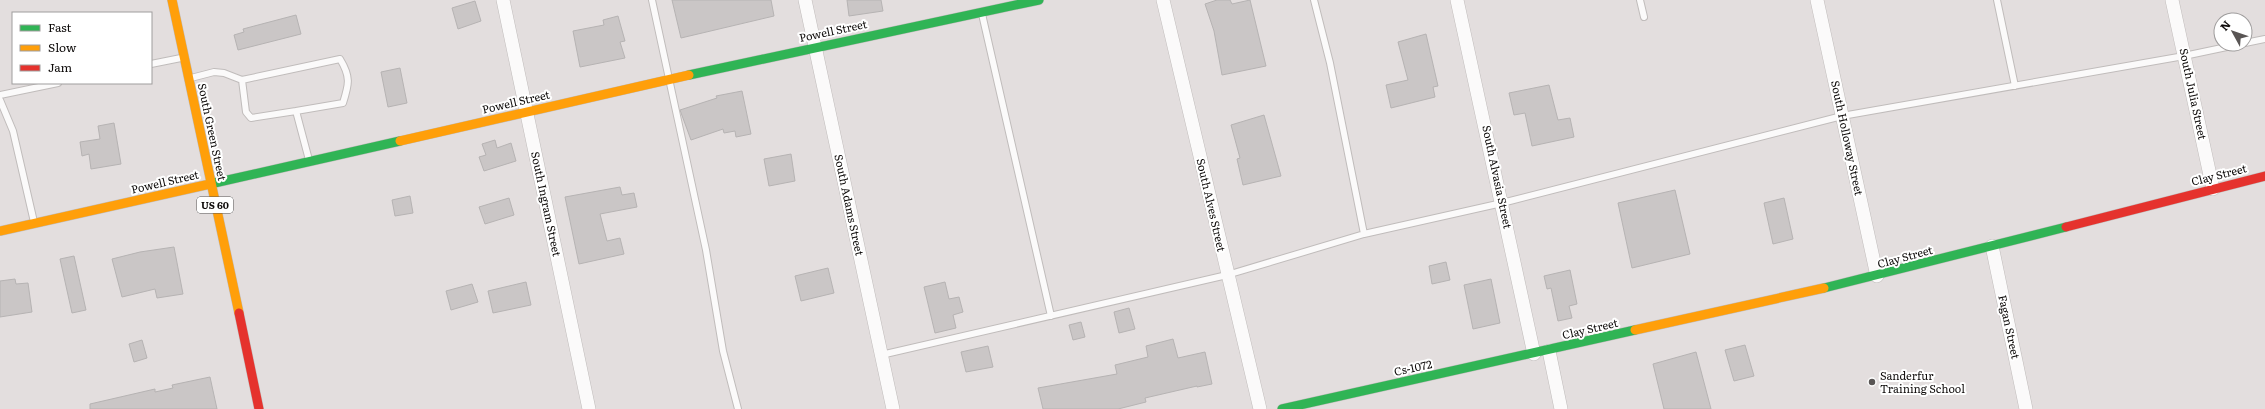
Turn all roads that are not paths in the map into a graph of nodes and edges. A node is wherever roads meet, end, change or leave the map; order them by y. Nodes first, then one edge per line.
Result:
1 (172, 0) edge
2 (502, 0) edge
3 (652, 0) edge
4 (805, 0) edge
5 (1039, 0) edge
6 (1163, 0) edge
7 (1314, 0) edge
8 (1457, 0) edge
9 (1640, 0) edge
10 (1817, 0) edge
11 (1997, 0) edge
12 (2172, 0) edge
13 (985, 10) junction
14 (1644, 17) dead end
15 (2265, 39) edge
16 (2253, 41) edge
17 (815, 47) junction
18 (2213, 50) edge
19 (2184, 56) junction
20 (184, 57) junction
21 (152, 64) edge
22 (189, 79) junction
23 (669, 79) junction
24 (242, 80) junction
25 (51, 84) edge
26 (2015, 86) junction
27 (0, 95) edge
28 (0, 100) edge
29 (296, 111) junction
30 (527, 111) junction
31 (1842, 116) junction
32 (310, 161) junction
33 (2265, 176) edge
34 (211, 184) junction
35 (2213, 189) junction
36 (1502, 203) junction
37 (34, 224) junction
38 (0, 231) edge
39 (1364, 234) junction
40 (1992, 246) junction
41 (1227, 275) junction
42 (1877, 276) junction
43 (1050, 316) junction
44 (1549, 351) junction
45 (1534, 354) junction
46 (882, 355) junction
47 (259, 409) edge
48 (589, 409) edge
49 (738, 409) edge
50 (893, 409) edge
51 (1260, 409) edge
52 (1282, 409) edge
53 (1561, 409) edge
54 (2026, 409) edge

1 - 20 street, South Green Street / US 60
2 - 30 street, South Ingram Street
3 - 23 lane
4 - 17 street, South Adams Street
5 - 13 street, Powell Street
6 - 41 street, South Alves Street
7 - 39 lane
8 - 36 street, South Alvasia Street
9 - 14 lane
10 - 31 street, South Holloway Street
11 - 26 lane
12 - 19 street, South Julia Street
13 - 17 street, Powell Street
13 - 43 lane
15 - 16 lane
17 - 23 street, Powell Street
17 - 46 street, South Adams Street
18 - 19 lane
19 - 26 lane
19 - 35 street, South Julia Street
20 - 21 lane
20 - 22 street, South Green Street / US 60
22 - 24 lane
22 - 34 street, South Green Street / US 60
23 - 30 street, Powell Street
23 - 49 lane
24 - 29 lane
24 - 29 lane
25 - 27 lane
26 - 31 lane
28 - 37 lane
29 - 32 lane
30 - 32 street, Powell Street
30 - 48 street, South Ingram Street
31 - 36 lane
31 - 42 street, South Holloway Street
32 - 34 street, Powell Street
33 - 35 street, Clay Street
34 - 37 street, Powell Street
34 - 47 street, South Green Street / US 60
35 - 40 street, Clay Street
36 - 39 lane
36 - 45 street, South Alvasia Street
37 - 38 street, Powell Street
39 - 41 lane
40 - 42 street, Clay Street
40 - 54 street, Fagan Street
41 - 43 lane
41 - 51 street, South Alves Street
42 - 44 street, Clay Street
43 - 46 lane
44 - 45 street, Cs-1072
44 - 53 street
45 - 52 street, Cs-1072
46 - 50 street, South Adams Street

